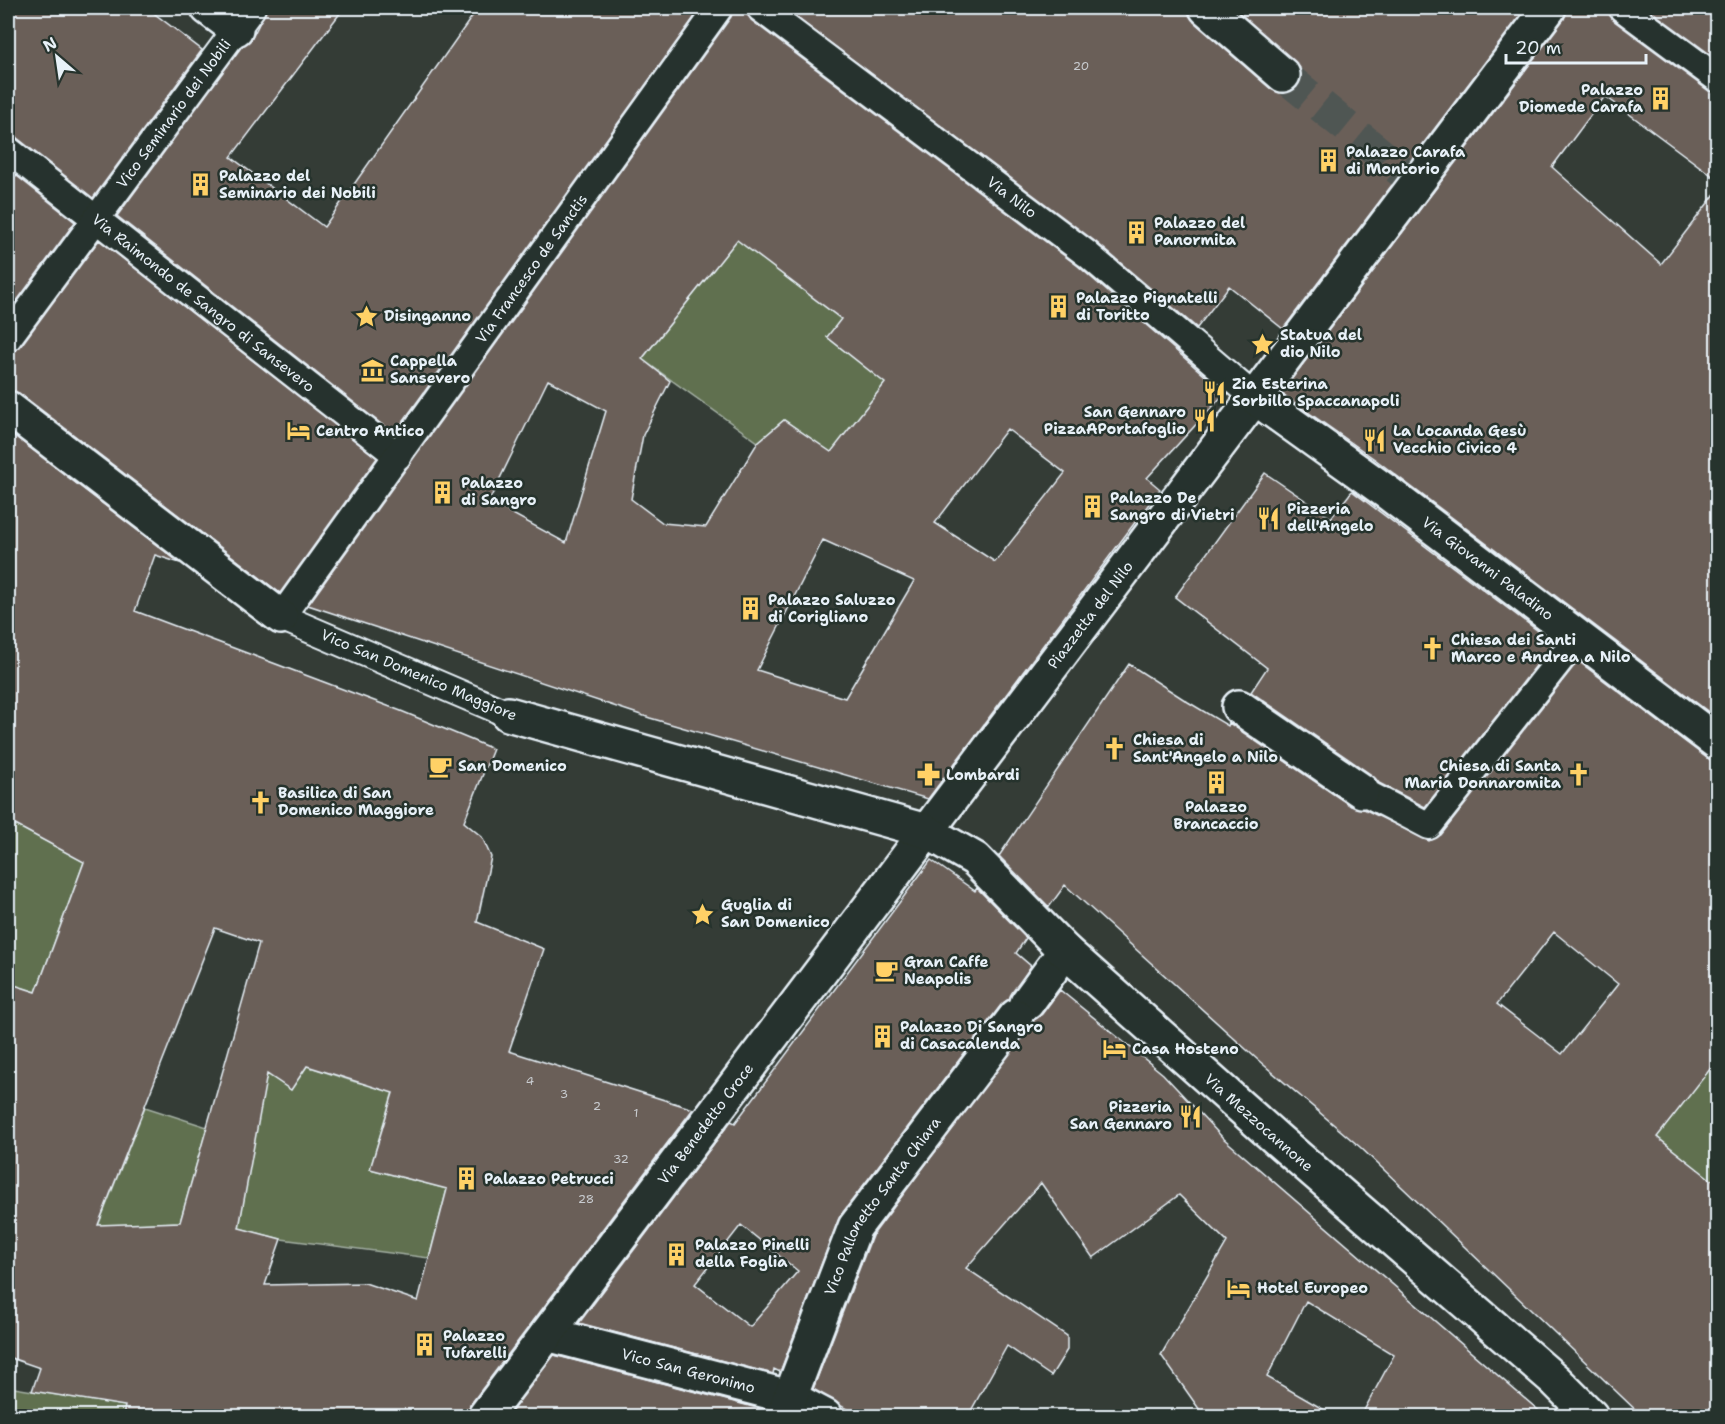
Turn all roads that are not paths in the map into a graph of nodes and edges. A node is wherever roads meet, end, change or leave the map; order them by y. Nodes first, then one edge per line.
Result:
1 (208, 8) edge
2 (719, 8) edge
3 (760, 8) edge
4 (1206, 8) edge
5 (1549, 8) edge
6 (1622, 8) edge
7 (244, 18) edge
8 (1282, 75) tunnel mouth
9 (1718, 79) edge
10 (8, 150) edge
11 (96, 219) junction
12 (8, 338) edge
13 (1254, 398) junction
14 (8, 408) edge
15 (398, 456) junction
16 (281, 617) junction
17 (1578, 637) junction
18 (1239, 707) dead end
19 (508, 714) joint
20 (1718, 743) edge
21 (1362, 791) joint
22 (926, 831) junction
23 (1065, 951) junction
24 (547, 1334) junction
25 (786, 1407) edge
26 (485, 1416) edge
27 (825, 1416) edge
28 (1591, 1416) edge

1 - 7 street
2 - 15 lane, Via Francesco de Sanctis
3 - 13 lane, Via Nilo
4 - 8 street
5 - 13 street, Piazzetta del Nilo
6 - 9 lane
7 - 11 lane, Vico Seminario dei Nobili
10 - 11 lane, Via Raimondo de Sangro di Sansevero
11 - 12 lane, Vico Seminario dei Nobili
11 - 15 lane, Via Raimondo de Sangro di Sansevero
13 - 17 street, Via Giovanni Paladino
13 - 22 street, Piazzetta del Nilo
14 - 16 street, Vico San Domenico Maggiore
15 - 16 lane, Via Francesco de Sanctis
16 - 19 lane, Vico San Domenico Maggiore
17 - 20 street, Via Giovanni Paladino
17 - 21 lane
18 - 21 street
19 - 22 street, Vico San Domenico Maggiore
22 - 23 street, Via Mezzocannone
22 - 24 street, Via Benedetto Croce
23 - 25 street, Vico Pallonetto Santa Chiara
23 - 28 street, Via Mezzocannone
24 - 25 street, Vico San Geronimo
24 - 26 street, Via Benedetto Croce
25 - 27 street, Vico San Geronimo

